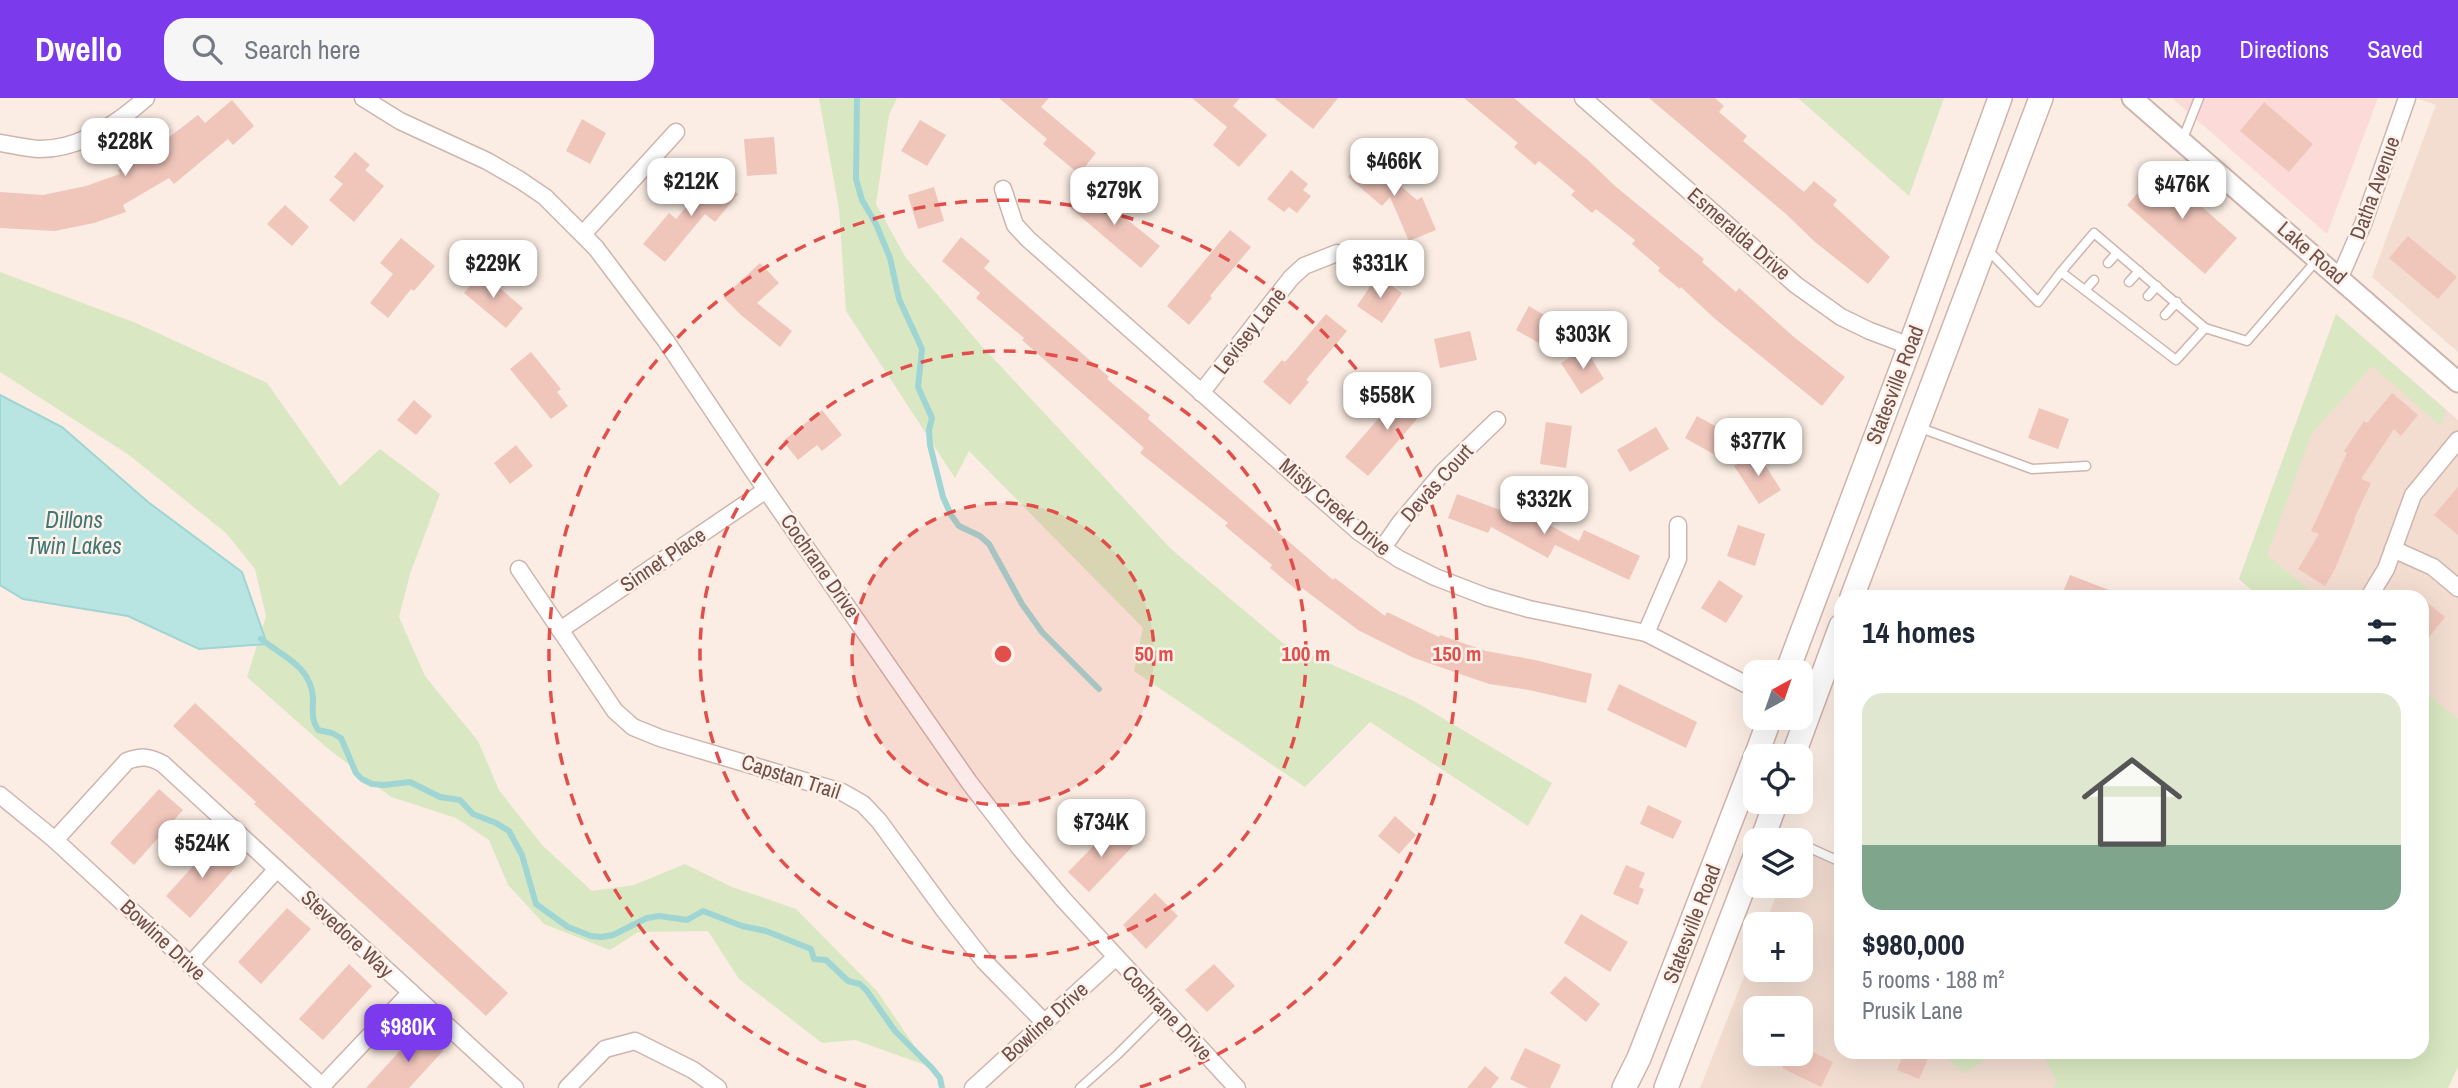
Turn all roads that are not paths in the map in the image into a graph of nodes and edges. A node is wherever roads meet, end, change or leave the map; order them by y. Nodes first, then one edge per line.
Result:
1 (146, 98) edge
2 (363, 98) edge
3 (1583, 98) edge
4 (2000, 98) edge
5 (2040, 98) edge
6 (2132, 98) edge
7 (2199, 98) edge
8 (2407, 98) edge
9 (676, 132) dead end
10 (2182, 141) junction
11 (0, 143) edge
12 (1003, 189) dead end
13 (583, 234) junction
14 (1985, 247) junction
15 (1337, 253) dead end
16 (2117, 253) junction
17 (2318, 258) junction
18 (2108, 262) dead end
19 (2139, 271) junction
20 (2061, 272) junction
21 (2340, 277) junction
22 (2094, 280) dead end
23 (2129, 282) dead end
24 (2157, 286) junction
25 (2085, 290) junction
26 (2148, 296) dead end
27 (2114, 299) dead end
28 (2177, 302) junction
29 (2107, 308) junction
30 (2133, 314) dead end
31 (2165, 315) dead end
32 (2126, 322) junction
33 (2205, 328) junction
34 (1910, 346) junction
35 (2458, 382) edge
36 (1201, 393) junction
37 (1497, 420) dead end
38 (1915, 426) junction
39 (2458, 440) edge
40 (2086, 466) dead end
41 (766, 490) junction
42 (1678, 525) dead end
43 (1382, 549) junction
44 (2393, 549) junction
45 (519, 569) dead end
46 (2458, 588) edge
47 (1855, 590) edge
48 (2373, 590) edge
49 (560, 630) junction
50 (1646, 634) junction
51 (1834, 645) edge
52 (1792, 660) edge
53 (1743, 683) edge
54 (1797, 744) edge
55 (1743, 790) edge
56 (0, 795) edge
57 (55, 840) junction
58 (1813, 849) edge
59 (1834, 859) edge
60 (277, 869) junction
61 (1743, 888) edge
62 (1116, 957) junction
63 (190, 965) junction
64 (411, 992) junction
65 (1164, 1008) junction
66 (1044, 1022) junction
67 (323, 1087) edge
68 (515, 1088) edge
69 (567, 1088) edge
70 (718, 1088) edge
71 (973, 1088) edge
72 (1080, 1088) edge
73 (1237, 1088) edge
74 (1624, 1088) edge
75 (1666, 1088) edge

1 - 11 street
2 - 13 street, Cochrane Drive
3 - 34 street, Esmeralda Drive
4 - 34 main road, Statesville Road
5 - 14 main road, Statesville Road
6 - 10 street, Lake Road
7 - 10 lane
8 - 21 street, Datha Avenue
9 - 13 street
10 - 17 street, Lake Road
12 - 36 street, Misty Creek Drive
13 - 41 street, Cochrane Drive
14 - 20 lane
14 - 38 main road, Statesville Road
15 - 36 street, Levisey Lane
16 - 18 lane
16 - 19 lane
16 - 20 lane
17 - 21 street, Lake Road
17 - 33 lane
19 - 23 lane
19 - 24 lane
20 - 25 lane
21 - 35 street, Lake Road
22 - 25 lane
24 - 26 lane
24 - 28 lane
25 - 29 lane
27 - 29 lane
28 - 31 lane
28 - 33 lane
29 - 32 lane
30 - 32 lane
32 - 33 lane
34 - 52 main road, Statesville Road
36 - 43 street, Misty Creek Drive
37 - 43 street, Devas Court
38 - 40 lane
38 - 47 main road, Statesville Road
39 - 44 street
41 - 49 street, Sinnet Place
41 - 62 street, Cochrane Drive
42 - 50 street
43 - 50 street, Misty Creek Drive
44 - 46 street
44 - 48 street
45 - 49 street, Capstan Trail
49 - 66 street, Capstan Trail
50 - 53 street, Misty Creek Drive
51 - 54 main road
55 - 74 main road, Statesville Road
56 - 57 street, Bowline Drive
57 - 60 street, Stevedore Way
57 - 63 street, Bowline Drive
58 - 59 lane
60 - 63 street
60 - 64 street, Stevedore Way
61 - 75 main road, Statesville Road
62 - 65 street, Cochrane Drive
62 - 66 street, Bowline Drive
63 - 67 street, Bowline Drive
64 - 67 street
64 - 68 street, Stevedore Way
65 - 72 lane
65 - 73 street, Cochrane Drive
66 - 71 street, Bowline Drive
69 - 70 street

